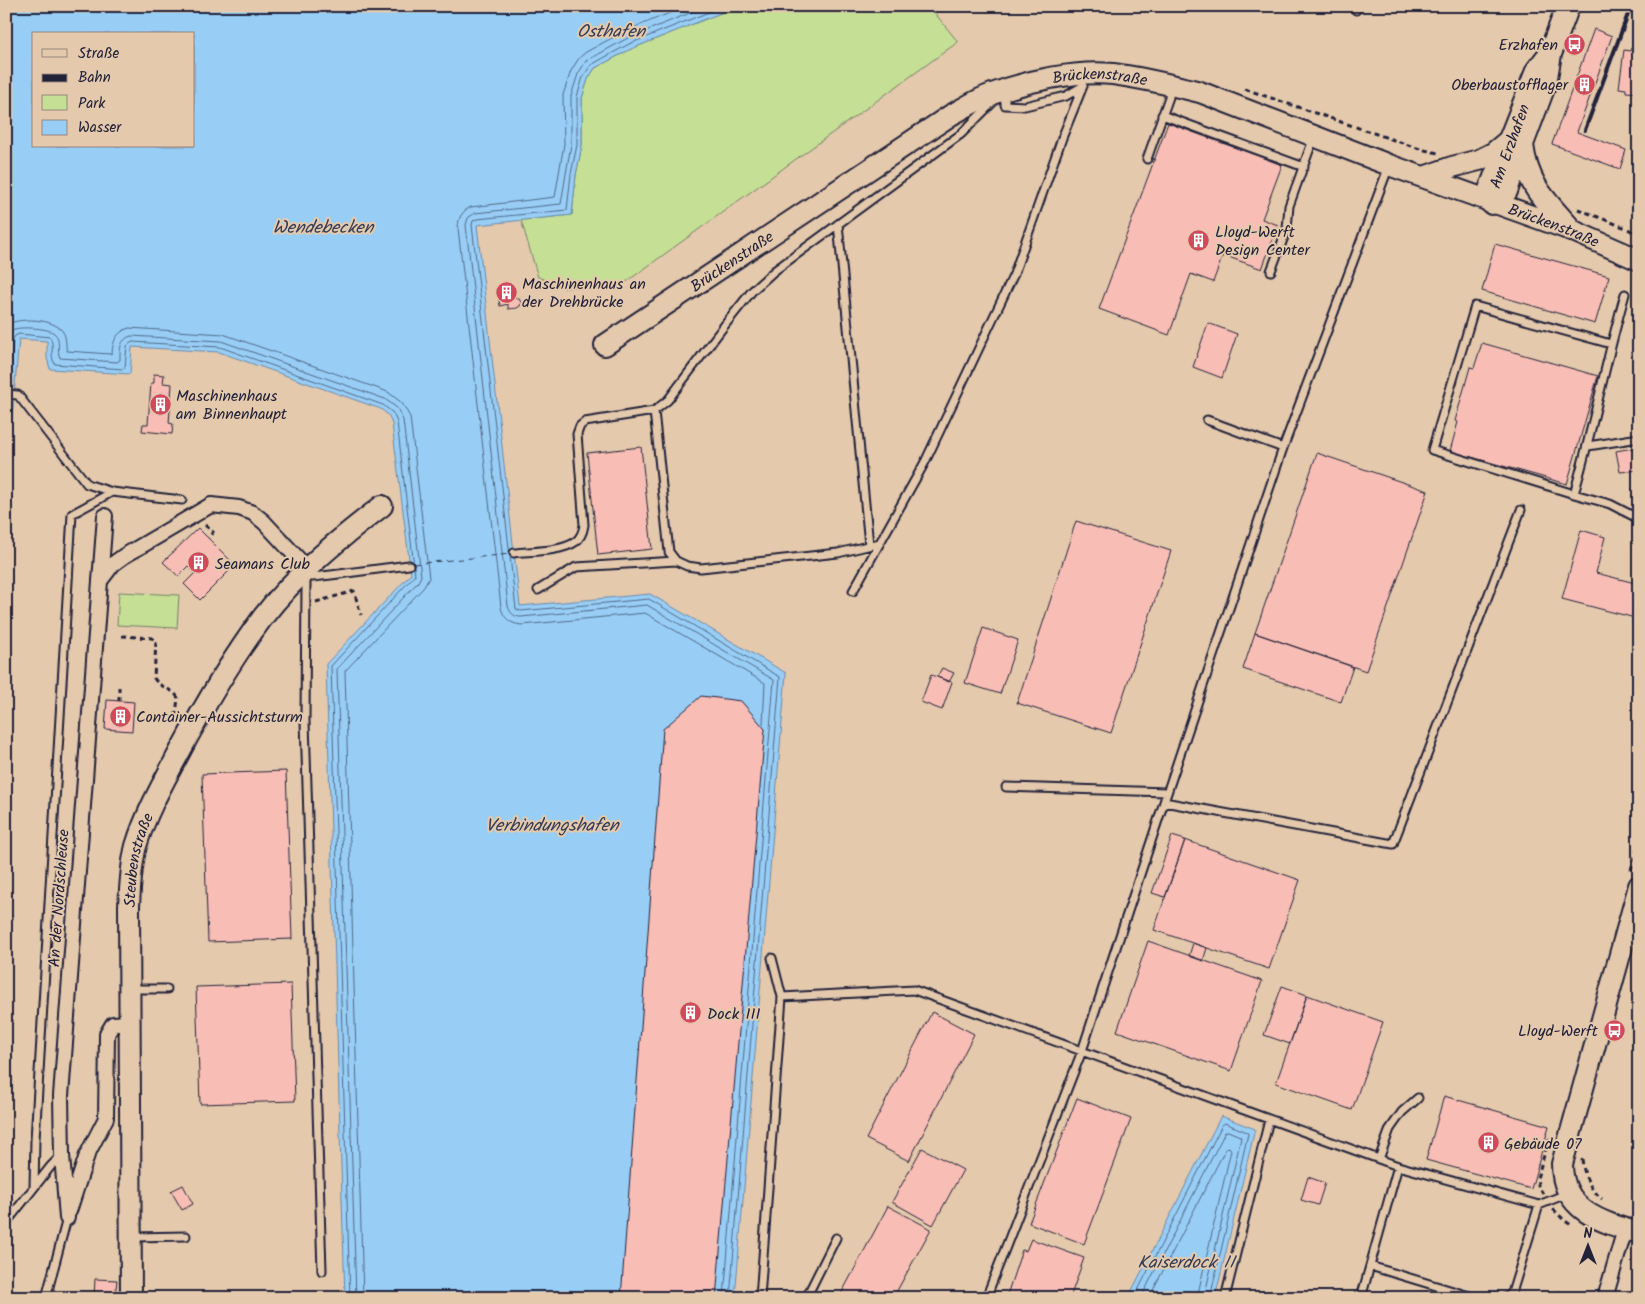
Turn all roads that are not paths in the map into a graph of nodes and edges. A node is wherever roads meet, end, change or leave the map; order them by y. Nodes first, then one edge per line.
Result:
1 (1568, 6) edge
2 (1085, 80) junction
3 (1170, 84) junction
4 (1005, 90) junction
5 (1162, 115) junction
6 (1314, 137) junction
7 (1516, 141) junction
8 (1147, 159) dead end
9 (1389, 165) junction
10 (1304, 167) junction
11 (1424, 177) junction
12 (1492, 203) junction
13 (838, 224) junction
14 (1571, 230) junction
15 (1639, 260) edge
16 (1271, 271) dead end
17 (1625, 294) dead end
18 (1611, 344) junction
19 (605, 345) dead end
20 (6, 394) edge
21 (654, 410) junction
22 (1207, 420) dead end
23 (1639, 438) edge
24 (1588, 446) junction
25 (1283, 448) junction
26 (112, 492) junction
27 (1574, 494) junction
28 (182, 500) dead end
29 (382, 506) dead end
30 (1521, 510) dead end
31 (105, 516) dead end
32 (1639, 519) edge
33 (880, 543) junction
34 (868, 545) junction
35 (514, 553) dead end
36 (676, 561) junction
37 (409, 564) dead end
38 (302, 575) junction
39 (100, 580) junction
40 (538, 590) dead end
41 (853, 591) dead end
42 (1006, 787) dead end
43 (1167, 792) junction
44 (1164, 802) junction
45 (1639, 886) edge
46 (772, 958) dead end
47 (129, 989) junction
48 (167, 989) dead end
49 (782, 997) junction
50 (129, 1023) junction
51 (1082, 1051) junction
52 (1418, 1098) dead end
53 (1269, 1120) junction
54 (62, 1155) junction
55 (1379, 1159) junction
56 (1398, 1166) junction
57 (34, 1187) junction
58 (1569, 1193) junction
59 (1539, 1205) junction
60 (67, 1218) junction
61 (6, 1223) edge
62 (1632, 1231) edge
63 (186, 1236) dead end
64 (131, 1237) junction
65 (836, 1238) dead end
66 (1370, 1266) junction
67 (322, 1271) dead end
68 (1510, 1296) edge
69 (46, 1298) edge
70 (131, 1298) edge
71 (760, 1298) edge
72 (806, 1298) edge
73 (986, 1298) edge
74 (1225, 1298) edge
75 (1361, 1298) edge
76 (1476, 1298) edge
77 (1605, 1298) edge

1 - 7 main road, Am Erzhafen
2 - 3 street, Brückenstraße
2 - 4 street, Brückenstraße
2 - 33 lane
3 - 5 lane
3 - 6 street, Brückenstraße
4 - 13 lane
4 - 19 street, Brückenstraße
5 - 8 lane
5 - 10 lane
6 - 9 street, Brückenstraße
6 - 10 lane
7 - 11 street
7 - 12 main road, Am Erzhafen
7 - 14 main road
9 - 11 street, Brückenstraße
9 - 25 lane
10 - 16 lane
11 - 12 street, Brückenstraße
12 - 14 street, Brückenstraße
13 - 21 lane
13 - 34 lane
14 - 15 street, Brückenstraße
17 - 18 lane
18 - 24 lane
18 - 27 lane
20 - 26 lane
21 - 35 lane
21 - 36 lane
22 - 25 lane
23 - 24 lane
24 - 27 lane
25 - 43 lane
26 - 28 lane
26 - 57 lane
27 - 32 lane
29 - 38 street, Steubenstraße
30 - 44 lane
31 - 39 street, An der Nordschleuse
33 - 34 lane
33 - 41 lane
34 - 36 lane
36 - 40 lane
37 - 38 lane
38 - 39 street
38 - 47 street, Steubenstraße
38 - 67 lane
39 - 54 street, An der Nordschleuse
42 - 43 lane
43 - 44 lane
44 - 51 lane
45 - 58 street
46 - 49 lane
47 - 48 lane
47 - 50 street, Steubenstraße
49 - 51 lane
49 - 71 lane
50 - 60 street, An der Nordschleuse
50 - 64 street, Steubenstraße
51 - 53 lane
51 - 73 lane
52 - 55 lane
53 - 55 lane
53 - 74 lane
54 - 57 lane
54 - 60 street, An der Nordschleuse
55 - 56 lane
56 - 59 lane
56 - 66 lane
57 - 61 lane
58 - 59 lane
58 - 62 street
59 - 68 lane
60 - 69 lane, An der Nordschleuse
62 - 77 street
63 - 64 lane
64 - 70 street, Steubenstraße
65 - 72 lane
66 - 75 lane
66 - 76 lane

